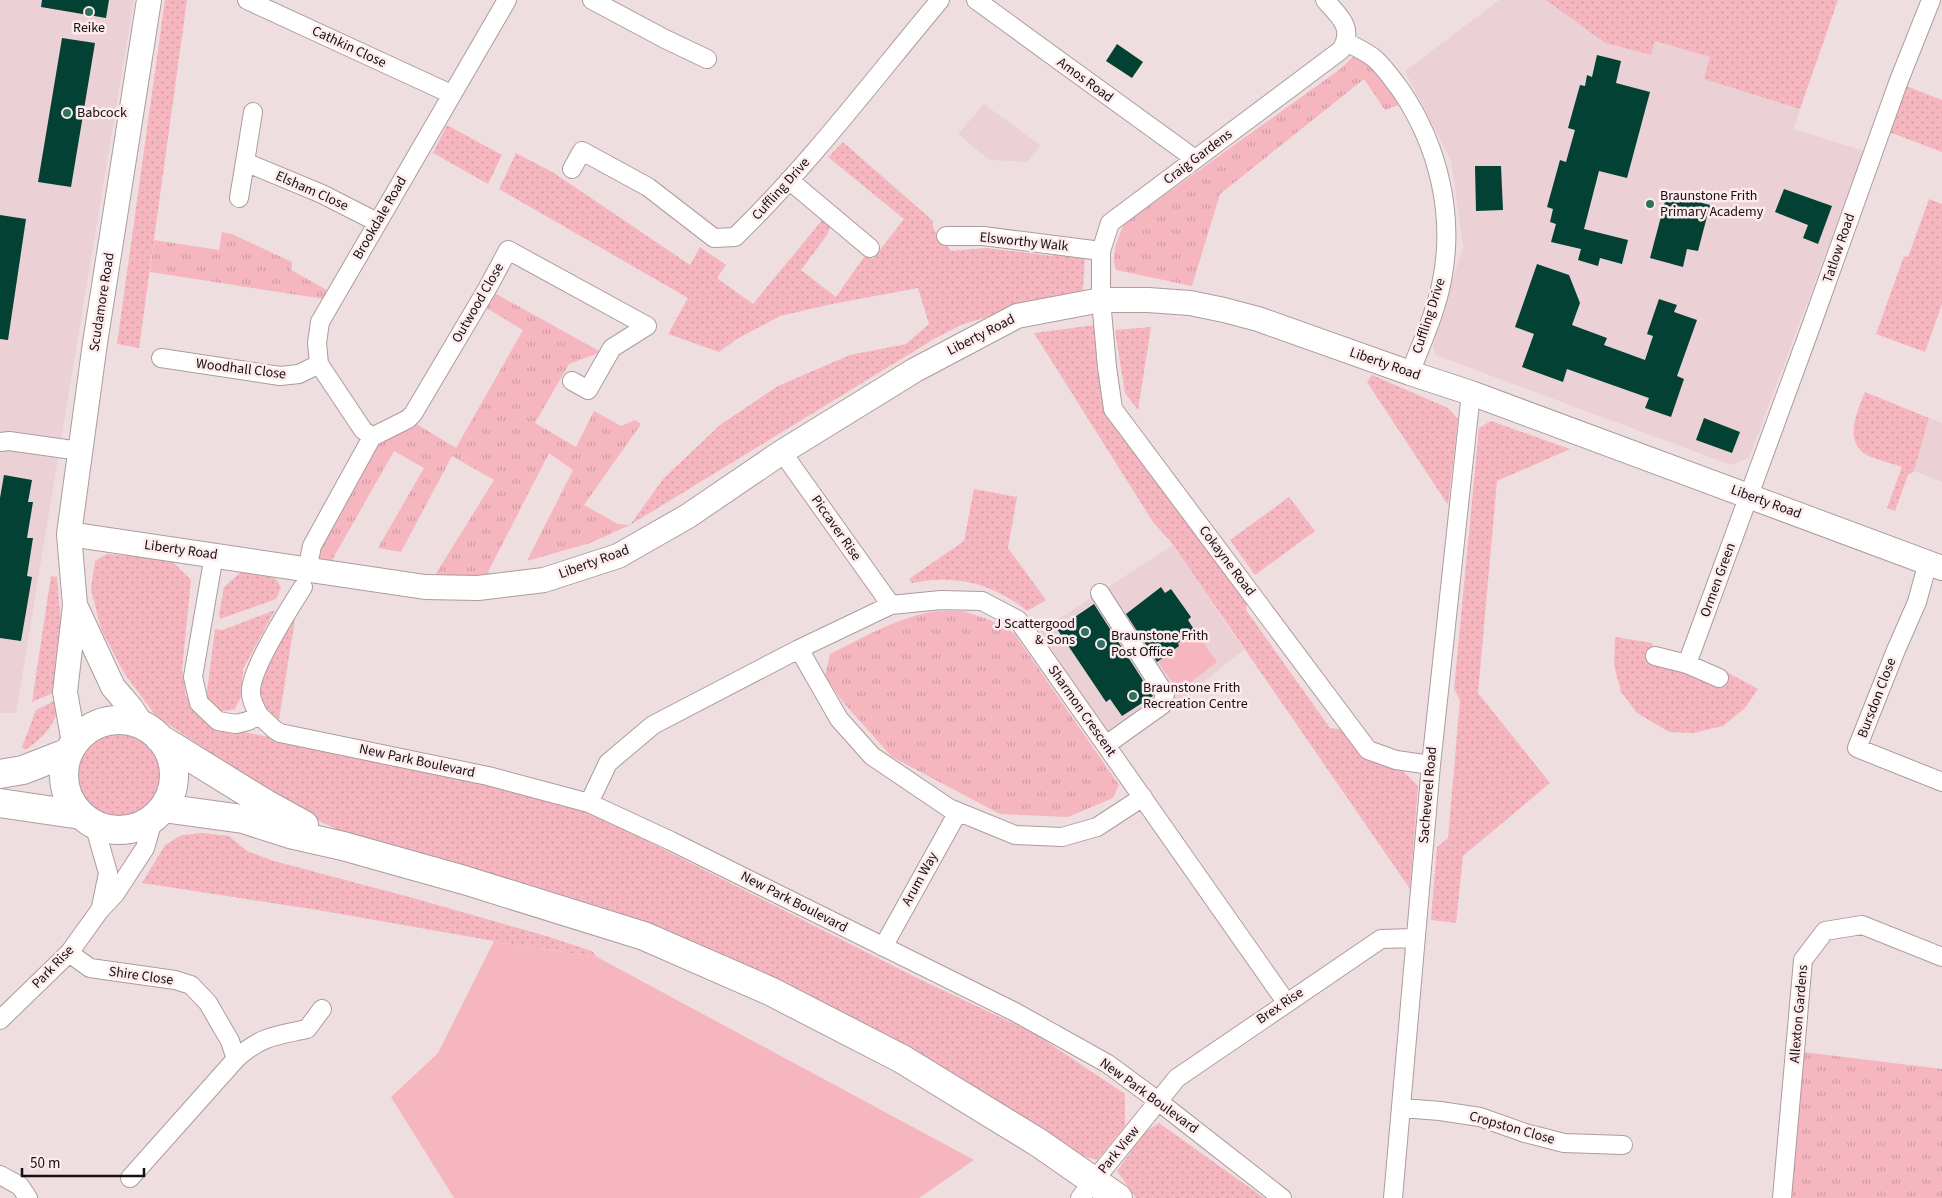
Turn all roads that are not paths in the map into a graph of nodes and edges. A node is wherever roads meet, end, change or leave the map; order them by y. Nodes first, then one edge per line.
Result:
1 (149, 0) edge
2 (247, 0) edge
3 (507, 0) edge
4 (592, 0) edge
5 (940, 0) edge
6 (976, 0) edge
7 (1325, 0) edge
8 (1931, 0) edge
9 (1346, 42) junction
10 (707, 58) dead end
11 (451, 94) junction
12 (252, 112) dead end
13 (1195, 160) junction
14 (246, 162) junction
15 (572, 169) dead end
16 (789, 180) junction
17 (239, 198) dead end
18 (377, 222) junction
19 (946, 236) dead end
20 (870, 248) dead end
21 (1101, 251) junction
22 (1101, 300) junction
23 (161, 358) dead end
24 (319, 364) junction
25 (1410, 373) junction
26 (572, 381) dead end
27 (1471, 392) junction
28 (372, 436) junction
29 (0, 442) edge
30 (80, 451) junction
31 (782, 452) junction
32 (1748, 496) junction
33 (69, 534) junction
34 (214, 555) junction
35 (1935, 565) edge
36 (305, 578) junction
37 (1100, 593) dead end
38 (75, 605) junction
39 (891, 605) junction
40 (799, 649) junction
41 (1656, 656) dead end
42 (1687, 664) junction
43 (1719, 678) dead end
44 (259, 715) junction
45 (150, 731) junction
46 (1106, 745) junction
47 (72, 748) junction
48 (1431, 764) junction
49 (0, 774) edge
50 (1942, 782) edge
51 (1143, 798) junction
52 (0, 803) edge
53 (589, 803) junction
54 (159, 812) junction
55 (958, 812) junction
56 (88, 820) junction
57 (343, 846) junction
58 (100, 910) junction
59 (1415, 938) junction
60 (883, 947) junction
61 (69, 953) junction
62 (1942, 957) edge
63 (1286, 1002) junction
64 (322, 1009) dead end
65 (0, 1020) edge
66 (236, 1059) junction
67 (1158, 1101) junction
68 (1402, 1108) junction
69 (1623, 1145) dead end
70 (0, 1175) edge
71 (130, 1178) dead end
72 (1087, 1189) edge
73 (28, 1198) edge
74 (1118, 1198) edge
75 (1282, 1198) edge
76 (1393, 1198) edge
77 (1782, 1198) edge

1 - 30 street, Scudamore Road
2 - 11 street, Cathkin Close
3 - 11 street, Brookdale Road
4 - 10 street
5 - 16 street, Cuffling Drive
6 - 13 street, Amos Road
7 - 9 street
8 - 32 street, Tatlow Road
9 - 13 street, Craig Gardens
9 - 25 street, Cuffling Drive
11 - 18 street, Brookdale Road
12 - 14 street
13 - 21 street, Craig Gardens
14 - 17 street
14 - 18 street, Elsham Close
15 - 16 street, Cuffling Drive
16 - 20 street
18 - 24 street, Brookdale Road
19 - 21 street, Elsworthy Walk
21 - 22 street, Craig Gardens
22 - 25 street, Liberty Road
22 - 31 street, Liberty Road
22 - 48 street, Cokayne Road
23 - 24 street, Woodhall Close
24 - 28 street
25 - 27 street, Liberty Road
26 - 28 street, Outwood Close
27 - 32 street, Liberty Road
27 - 48 street, Sacheverel Road
28 - 36 street
29 - 30 street
30 - 33 street, Scudamore Road
31 - 36 street, Liberty Road
31 - 39 street, Piccaver Rise
32 - 35 street, Liberty Road
32 - 42 street, Ormen Green
33 - 34 street, Liberty Road
33 - 38 street, Scudamore Road
34 - 36 street, Liberty Road
34 - 44 street
35 - 50 street, Bursdon Close
36 - 44 street, New Park Boulevard
37 - 46 street
38 - 45 street, Scudamore Road
38 - 47 street, Scudamore Road
39 - 40 street, Sharmon Crescent
39 - 46 street, Sharmon Crescent
40 - 53 street, Sharmon Crescent
40 - 55 street
41 - 42 street
42 - 43 street
44 - 53 street, New Park Boulevard
45 - 47 highway
45 - 54 highway
45 - 57 highway
46 - 51 street, Sharmon Crescent
47 - 49 highway
47 - 56 highway
48 - 59 street, Sacheverel Road
51 - 55 street
51 - 63 street, Sharmon Crescent
52 - 56 highway
53 - 60 street, New Park Boulevard
54 - 56 highway
54 - 57 highway
54 - 58 street, Park Rise
55 - 60 street, Arum Way
56 - 58 street, Park Rise
57 - 72 highway
58 - 61 street, Park Rise
59 - 63 street, Brex Rise
59 - 68 street, Sacheverel Road
60 - 67 street, New Park Boulevard
61 - 65 street, Park Rise
61 - 66 street, Shire Close
62 - 77 street, Allexton Gardens
63 - 67 street, Brex Rise
64 - 66 street
66 - 71 street
67 - 72 street, Park View
67 - 75 street, New Park Boulevard
68 - 69 street, Cropston Close
68 - 76 street, Sacheverel Road
70 - 73 street
72 - 74 highway

